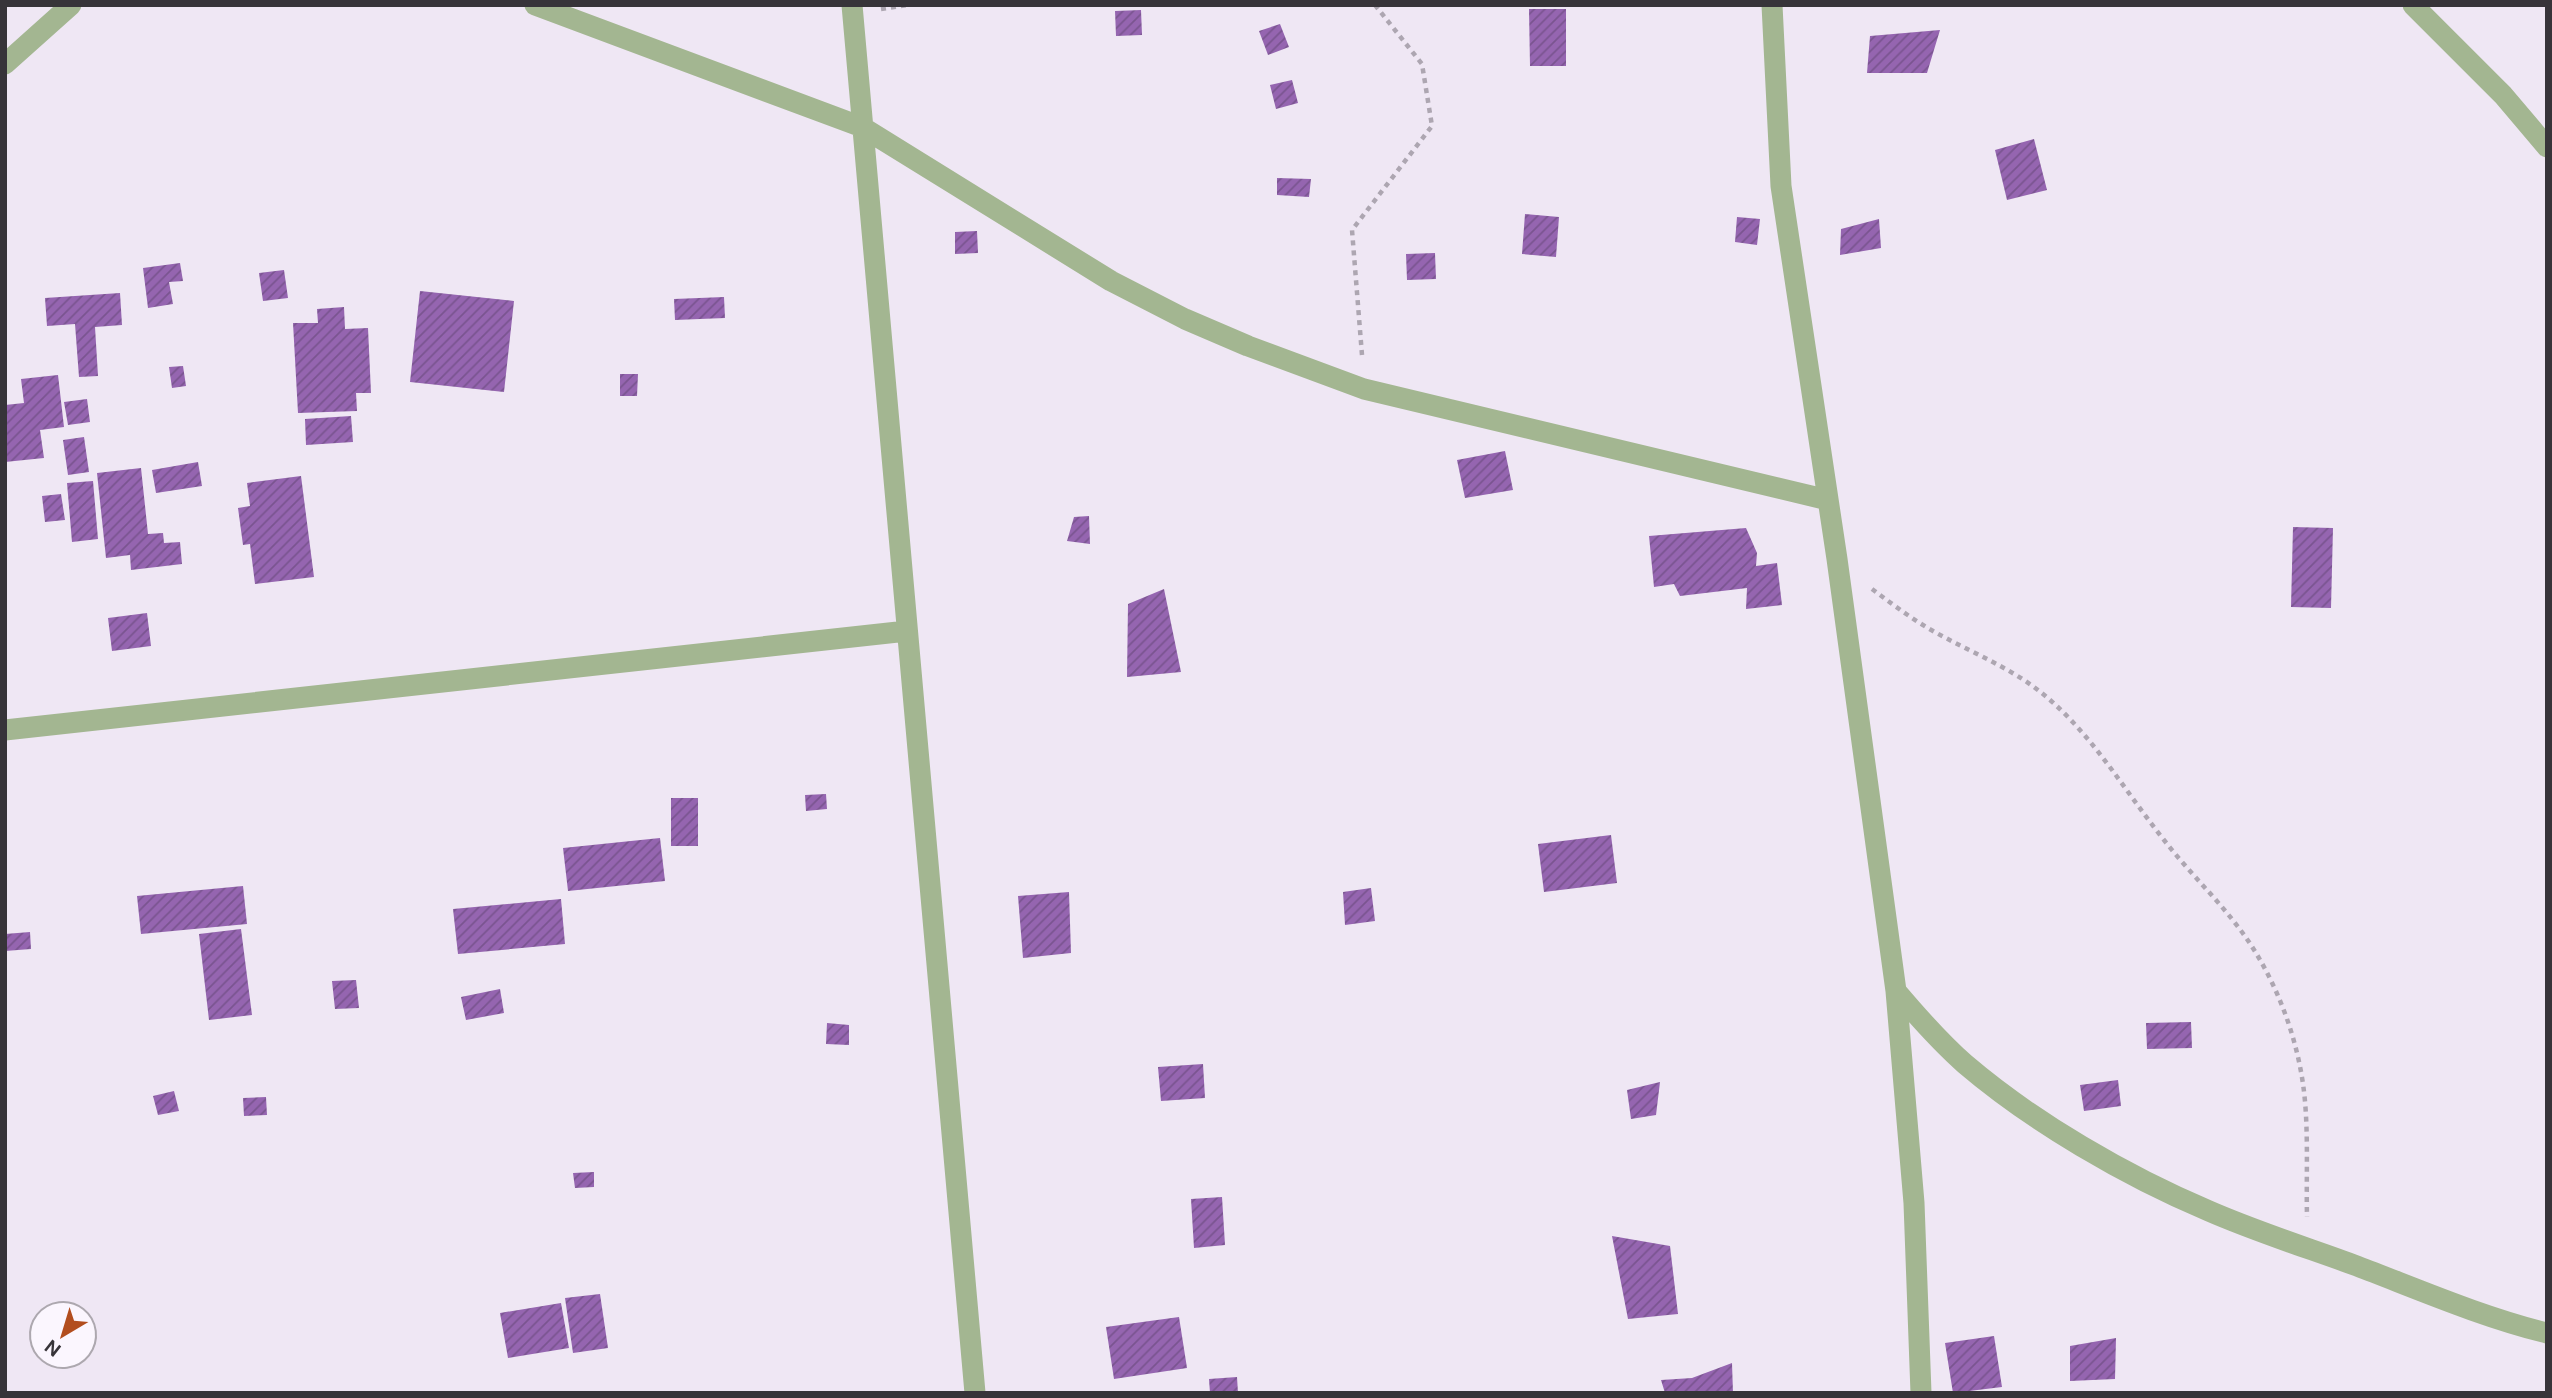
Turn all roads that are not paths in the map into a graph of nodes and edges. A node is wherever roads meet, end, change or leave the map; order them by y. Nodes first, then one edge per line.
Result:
1 (71, 5) edge
2 (535, 5) edge
3 (852, 5) edge
4 (1772, 5) edge
5 (2413, 5) edge
6 (5, 64) edge
7 (862, 127) junction
8 (2547, 147) edge
9 (1828, 500) junction
10 (907, 631) junction
11 (5, 730) edge
12 (1896, 991) junction
13 (2547, 1333) edge
14 (975, 1393) edge
15 (1921, 1393) edge

1 - 6 street
2 - 7 street
3 - 7 street
4 - 9 street
5 - 8 street
7 - 9 street
7 - 10 street
9 - 12 street
10 - 11 street
10 - 14 street
12 - 13 street
12 - 15 street

